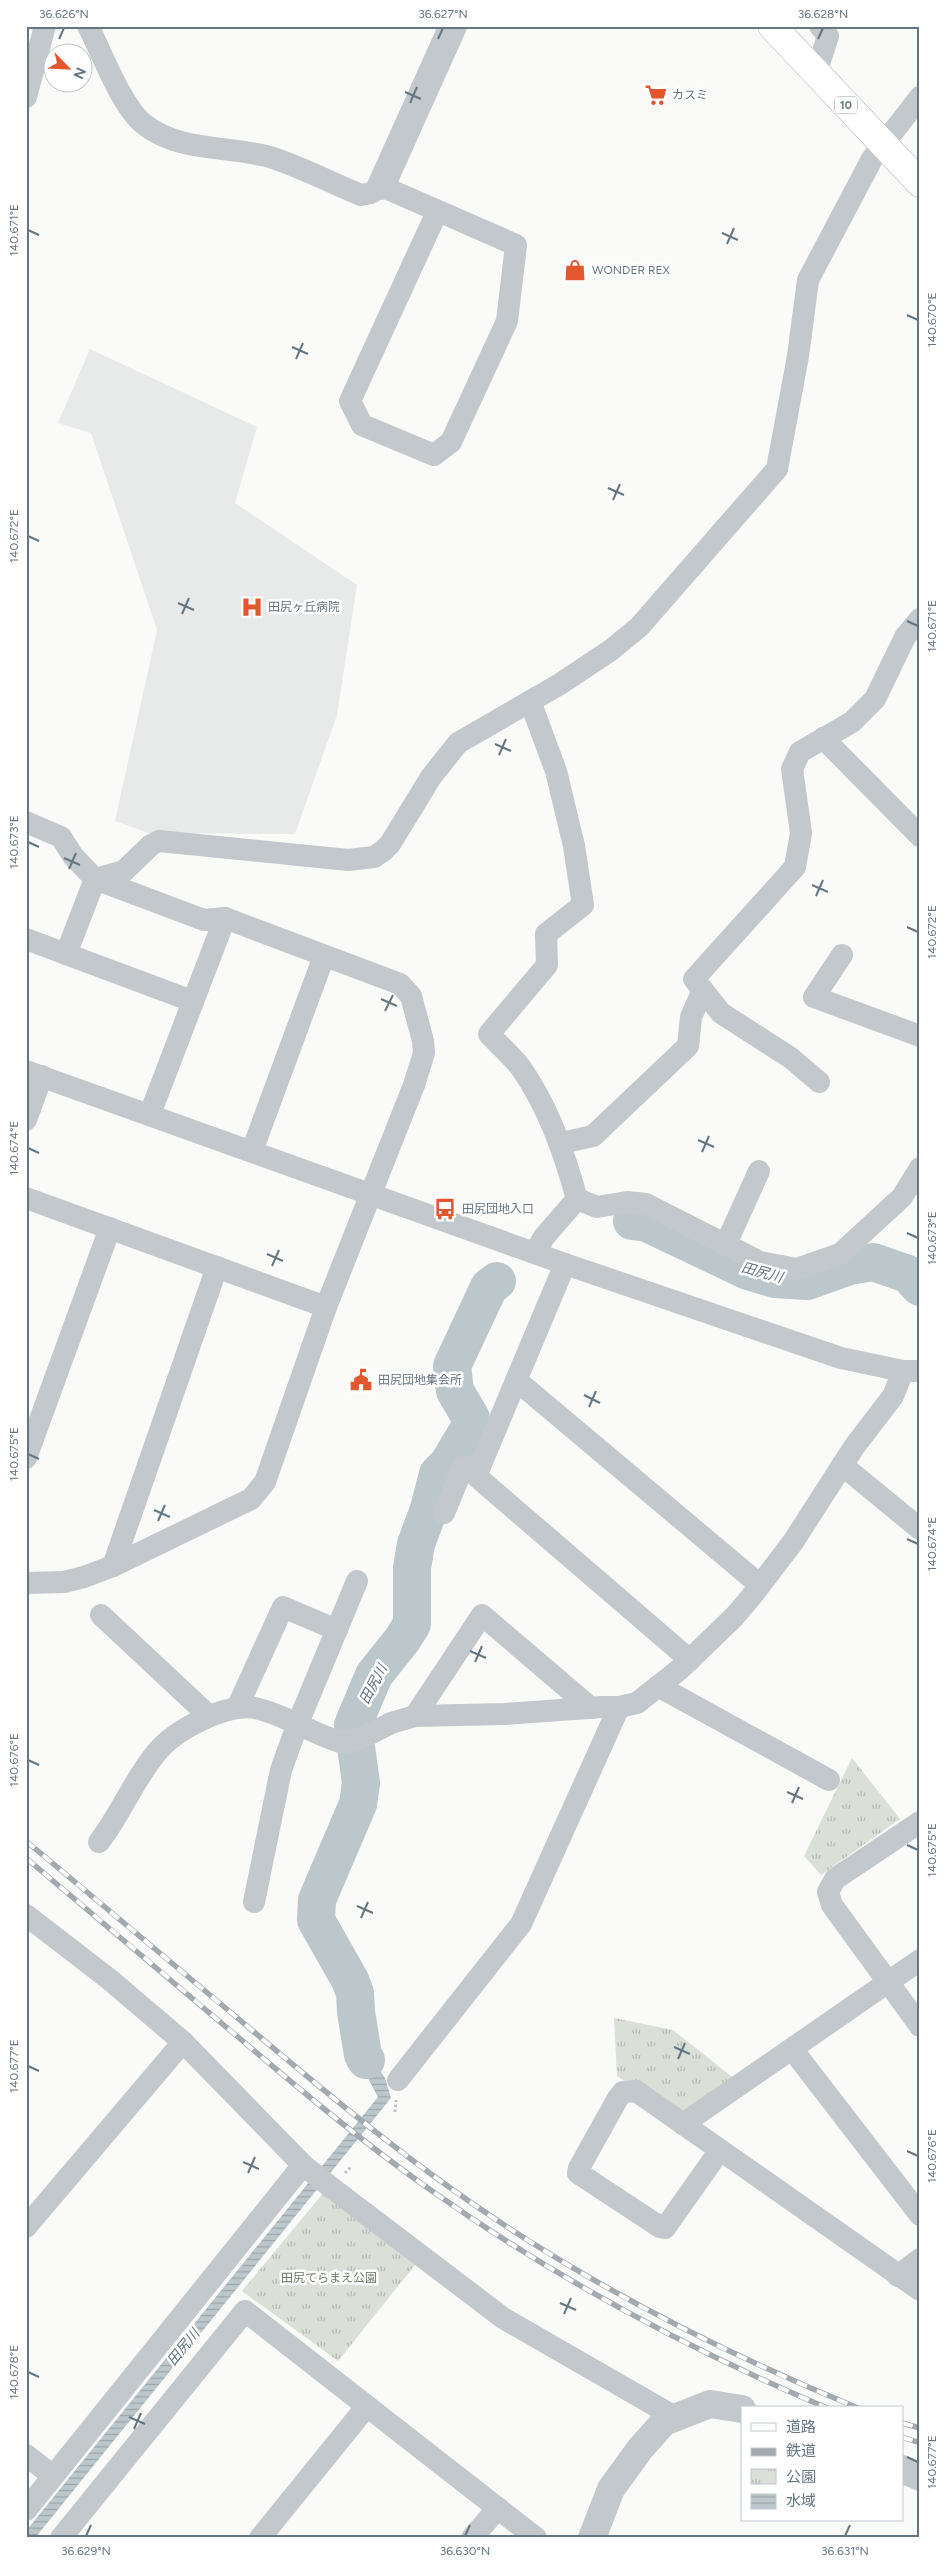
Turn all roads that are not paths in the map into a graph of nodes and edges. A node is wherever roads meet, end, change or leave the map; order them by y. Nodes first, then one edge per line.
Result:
1 (45, 26) edge
2 (88, 26) edge
3 (453, 26) edge
4 (772, 26) edge
5 (820, 26) edge
6 (816, 73) junction
7 (26, 97) edge
8 (920, 97) edge
9 (883, 145) junction
10 (920, 183) edge
11 (381, 186) junction
12 (437, 212) junction
13 (920, 619) edge
14 (530, 702) junction
15 (823, 738) junction
16 (26, 822) edge
17 (920, 836) edge
18 (95, 879) junction
19 (225, 918) junction
20 (26, 939) edge
21 (66, 954) junction
22 (842, 954) dead end
23 (324, 956) junction
24 (703, 990) junction
25 (192, 1001) junction
26 (920, 1036) edge
27 (34, 1073) edge
28 (819, 1082) dead end
29 (150, 1114) junction
30 (26, 1120) edge
31 (561, 1143) junction
32 (252, 1151) junction
33 (920, 1168) edge
34 (759, 1171) dead end
35 (370, 1195) junction
36 (26, 1198) edge
37 (577, 1199) junction
38 (110, 1228) junction
39 (726, 1244) junction
40 (535, 1253) junction
41 (565, 1264) junction
42 (217, 1267) junction
43 (326, 1307) junction
44 (911, 1371) edge
45 (516, 1380) junction
46 (26, 1458) edge
47 (842, 1464) junction
48 (480, 1465) junction
49 (444, 1514) dead end
50 (920, 1530) edge
51 (113, 1566) junction
52 (357, 1581) dead end
53 (26, 1583) edge
54 (760, 1585) junction
55 (101, 1614) dead end
56 (336, 1630) junction
57 (690, 1660) junction
58 (658, 1686) junction
59 (619, 1707) junction
60 (237, 1708) junction
61 (591, 1708) junction
62 (209, 1716) junction
63 (415, 1716) junction
64 (298, 1723) junction
65 (829, 1780) dead end
66 (920, 1822) edge
67 (99, 1842) dead end
68 (254, 1902) dead end
69 (30, 1924) edge
70 (920, 1960) edge
71 (888, 1982) junction
72 (920, 2026) edge
73 (183, 2042) junction
74 (792, 2049) junction
75 (398, 2080) dead end
76 (683, 2124) junction
77 (720, 2150) junction
78 (313, 2172) junction
79 (920, 2215) edge
80 (26, 2227) edge
81 (920, 2259) edge
82 (898, 2276) junction
83 (920, 2290) edge
84 (367, 2406) junction
85 (741, 2409) edge
86 (675, 2418) junction
87 (26, 2455) edge
88 (904, 2470) edge
89 (53, 2476) junction
90 (920, 2477) edge
91 (498, 2508) junction
92 (26, 2510) edge
93 (61, 2538) edge
94 (260, 2538) edge
95 (472, 2538) edge
96 (536, 2538) edge
97 (592, 2538) edge

1 - 7 street
2 - 11 street
3 - 11 street
4 - 6 main road, 10
5 - 6 street
6 - 9 main road, 10
8 - 9 street
9 - 10 main road, 10
9 - 14 street
11 - 12 street
12 - 12 street
13 - 15 street
14 - 18 street
14 - 31 street
15 - 17 street
15 - 24 street
16 - 18 street
18 - 19 street
18 - 21 street
19 - 23 street
19 - 25 street
20 - 21 street
21 - 25 street
22 - 26 street
23 - 32 street
23 - 35 street
24 - 28 street
24 - 31 street
25 - 29 street
27 - 29 street
27 - 30 street
29 - 32 street
31 - 37 street
32 - 35 street
33 - 39 street
34 - 39 street
35 - 40 street
35 - 43 street
36 - 38 street
37 - 39 street
37 - 40 street
38 - 42 street
38 - 46 street
40 - 41 street
41 - 44 street
41 - 45 street
42 - 43 street
42 - 51 street
43 - 51 street
44 - 47 street
45 - 48 street
45 - 54 street
47 - 50 street
47 - 54 street
48 - 49 street
48 - 57 street
51 - 53 street
52 - 56 street
54 - 57 street
55 - 62 street
56 - 60 street
56 - 64 street
57 - 58 street
58 - 59 street
58 - 65 street
59 - 61 street
59 - 75 street
60 - 62 street
60 - 64 street
61 - 63 street
61 - 63 street
62 - 67 street
63 - 64 street
64 - 68 street
66 - 71 street
69 - 73 street
70 - 71 street
71 - 72 street
71 - 74 street
73 - 78 street
73 - 80 street
74 - 76 street
74 - 79 street
76 - 77 street
76 - 77 street
77 - 82 street
78 - 86 street
78 - 89 street
81 - 82 street
82 - 83 street
84 - 91 street
84 - 93 street
84 - 94 street
85 - 86 street
86 - 97 street
87 - 89 street
88 - 90 street
89 - 92 street
91 - 95 street
91 - 96 street

